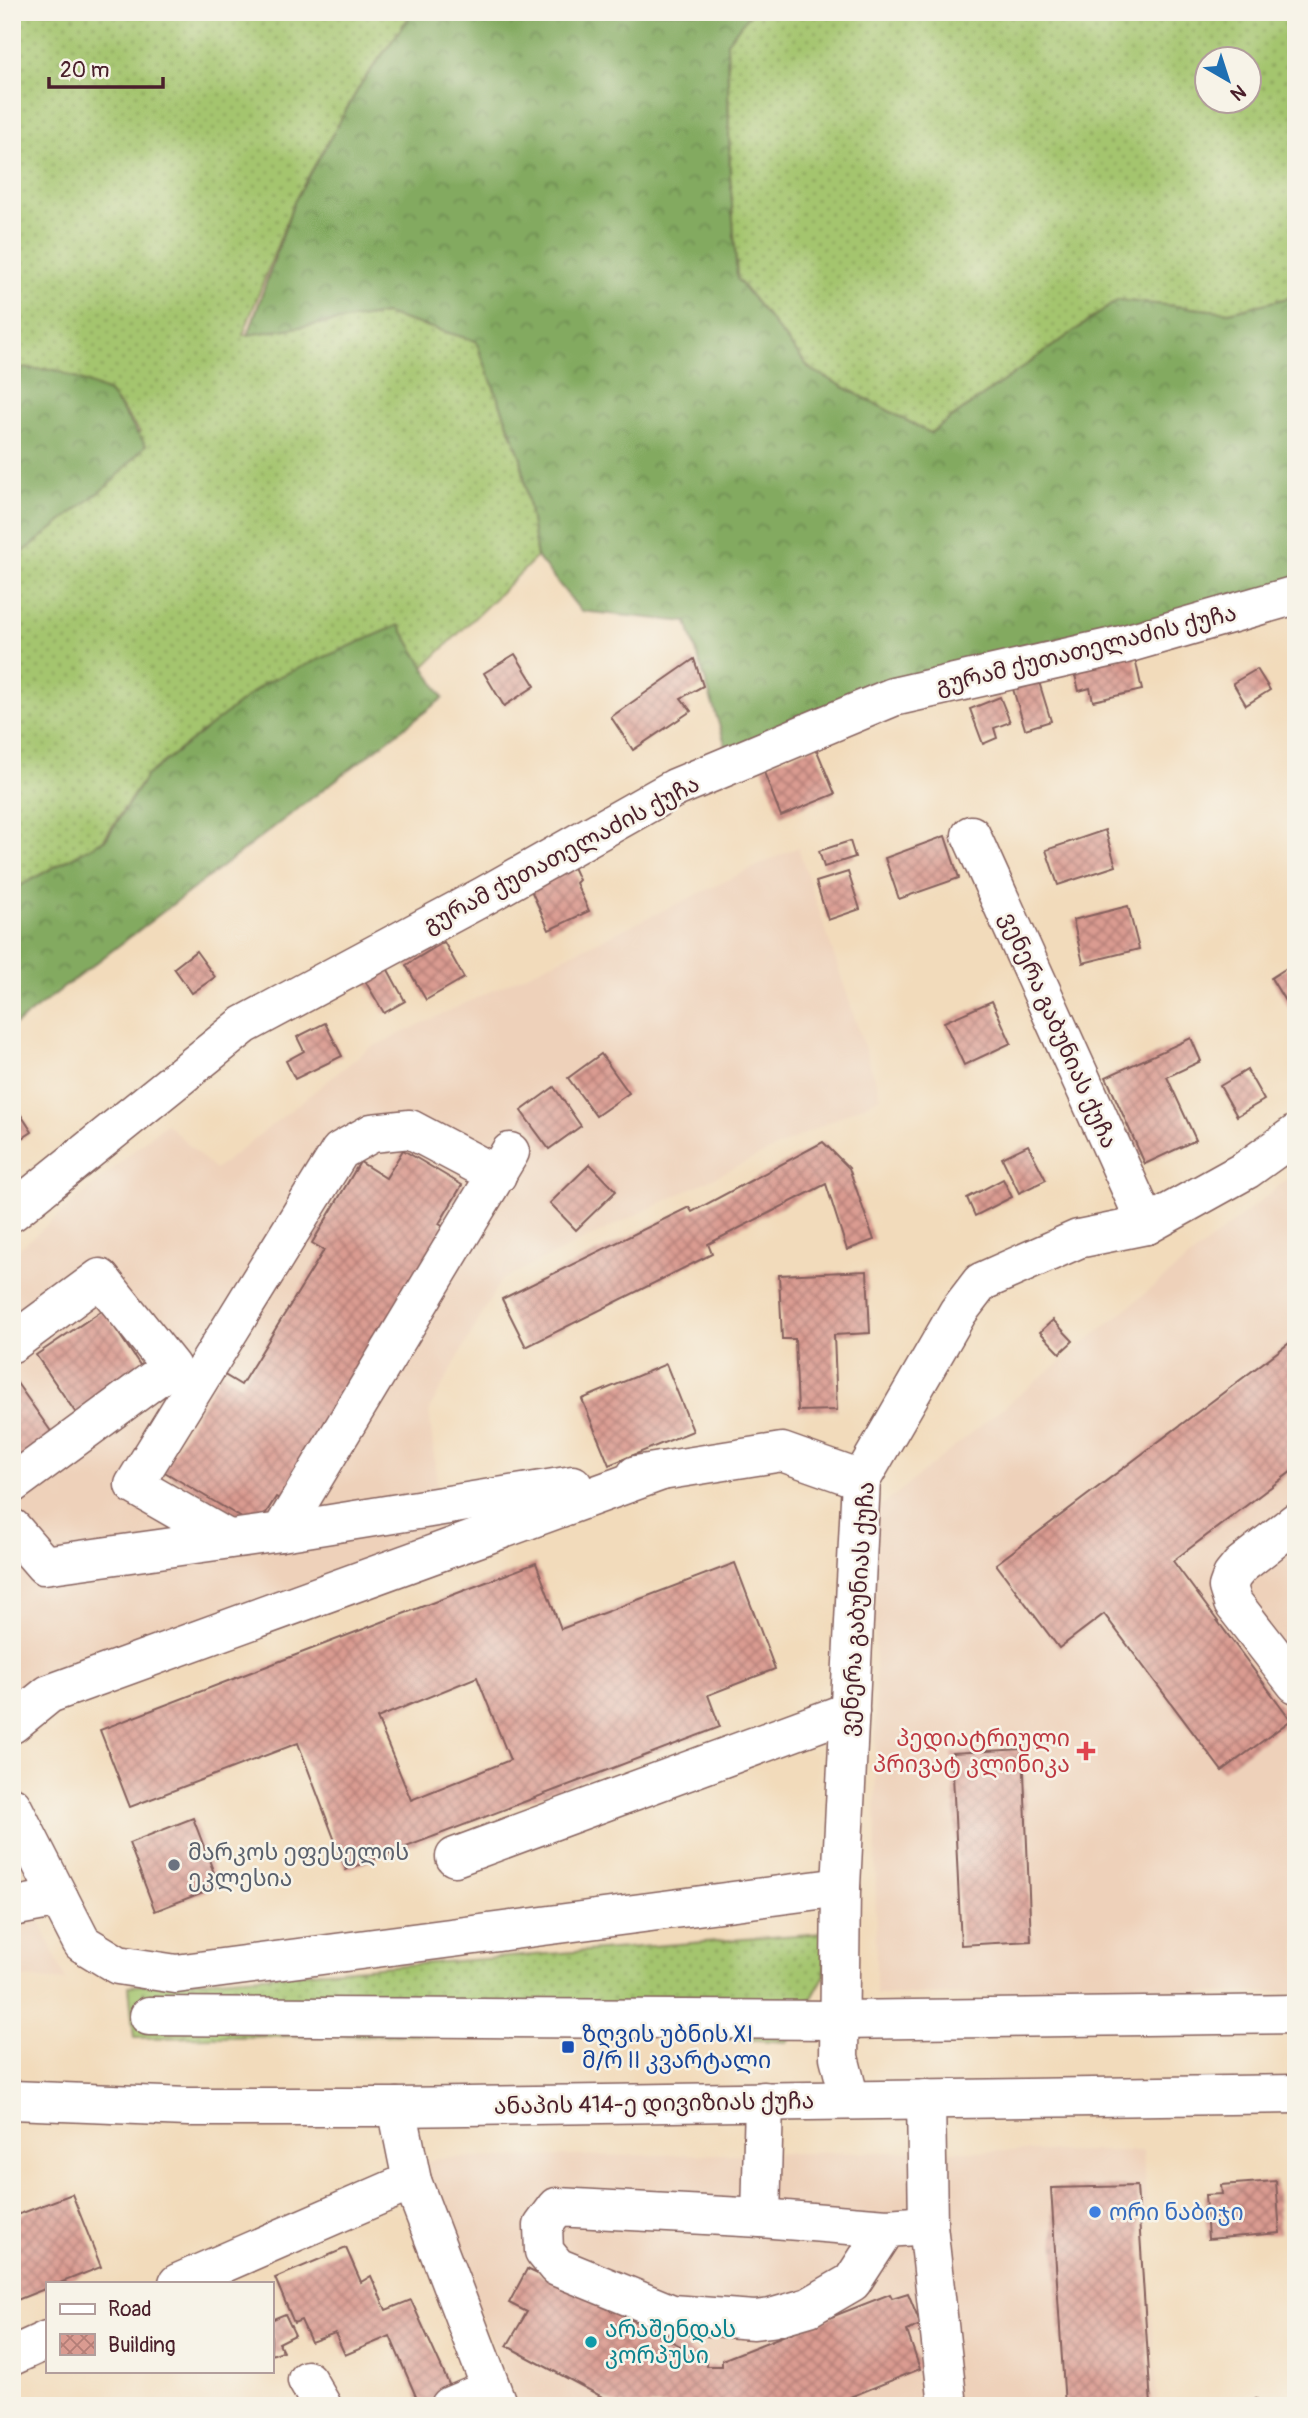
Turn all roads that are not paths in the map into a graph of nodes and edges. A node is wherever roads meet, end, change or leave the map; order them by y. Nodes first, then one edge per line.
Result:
1 (1296, 595) edge
2 (971, 835) dead end
3 (1296, 1134) edge
4 (12, 1212) edge
5 (1147, 1225) junction
6 (12, 1343) edge
7 (662, 1471) junction
8 (861, 1480) junction
9 (12, 1484) edge
10 (1296, 1522) edge
11 (12, 1528) edge
12 (281, 1532) junction
13 (228, 1539) junction
14 (1296, 1684) edge
15 (850, 1711) junction
16 (12, 1724) edge
17 (12, 1807) edge
18 (455, 1857) dead end
19 (841, 1887) junction
20 (59, 1898) junction
21 (12, 1907) edge
22 (1296, 2014) edge
23 (149, 2016) dead end
24 (839, 2021) junction
25 (1296, 2094) edge
26 (926, 2099) junction
27 (12, 2100) edge
28 (850, 2100) junction
29 (764, 2101) junction
30 (397, 2108) junction
31 (412, 2181) junction
32 (761, 2218) junction
33 (928, 2225) junction
34 (887, 2228) junction
35 (180, 2282) edge
36 (46, 2340) edge
37 (12, 2356) edge
38 (494, 2397) edge
39 (945, 2404) edge
40 (450, 2406) edge

1 - 4 street, გურამ ქუთათელაძის ქუჩა
2 - 5 street, ვენერა გაბუნიას ქუჩა
3 - 5 street, ვენერა გაბუნიას ქუჩა
5 - 8 street, ვენერა გაბუნიას ქუჩა
6 - 9 street
7 - 8 street
7 - 12 street
7 - 16 street
8 - 15 street, ვენერა გაბუნიას ქუჩა
10 - 14 street
11 - 13 street
12 - 13 street
12 - 13 street
15 - 18 street
15 - 19 street, ვენერა გაბუნიას ქუჩა
17 - 20 street
19 - 20 street
19 - 24 street, ვენერა გაბუნიას ქუჩა
20 - 21 street
22 - 24 street
23 - 24 street
24 - 28 street, ვენერა გაბუნიას ქუჩა
25 - 26 street, ანაპის 414-ე დივიზიას ქუჩა
26 - 28 street, ანაპის 414-ე დივიზიას ქუჩა
26 - 33 street
27 - 30 street, ანაპის 414-ე დივიზიას ქუჩა
28 - 29 street, ანაპის 414-ე დივიზიას ქუჩა
29 - 30 street, ანაპის 414-ე დივიზიას ქუჩა
29 - 32 street
30 - 31 street
31 - 35 street
31 - 38 street
32 - 34 street
32 - 34 street
33 - 34 street
33 - 39 street
36 - 37 street
38 - 40 street

